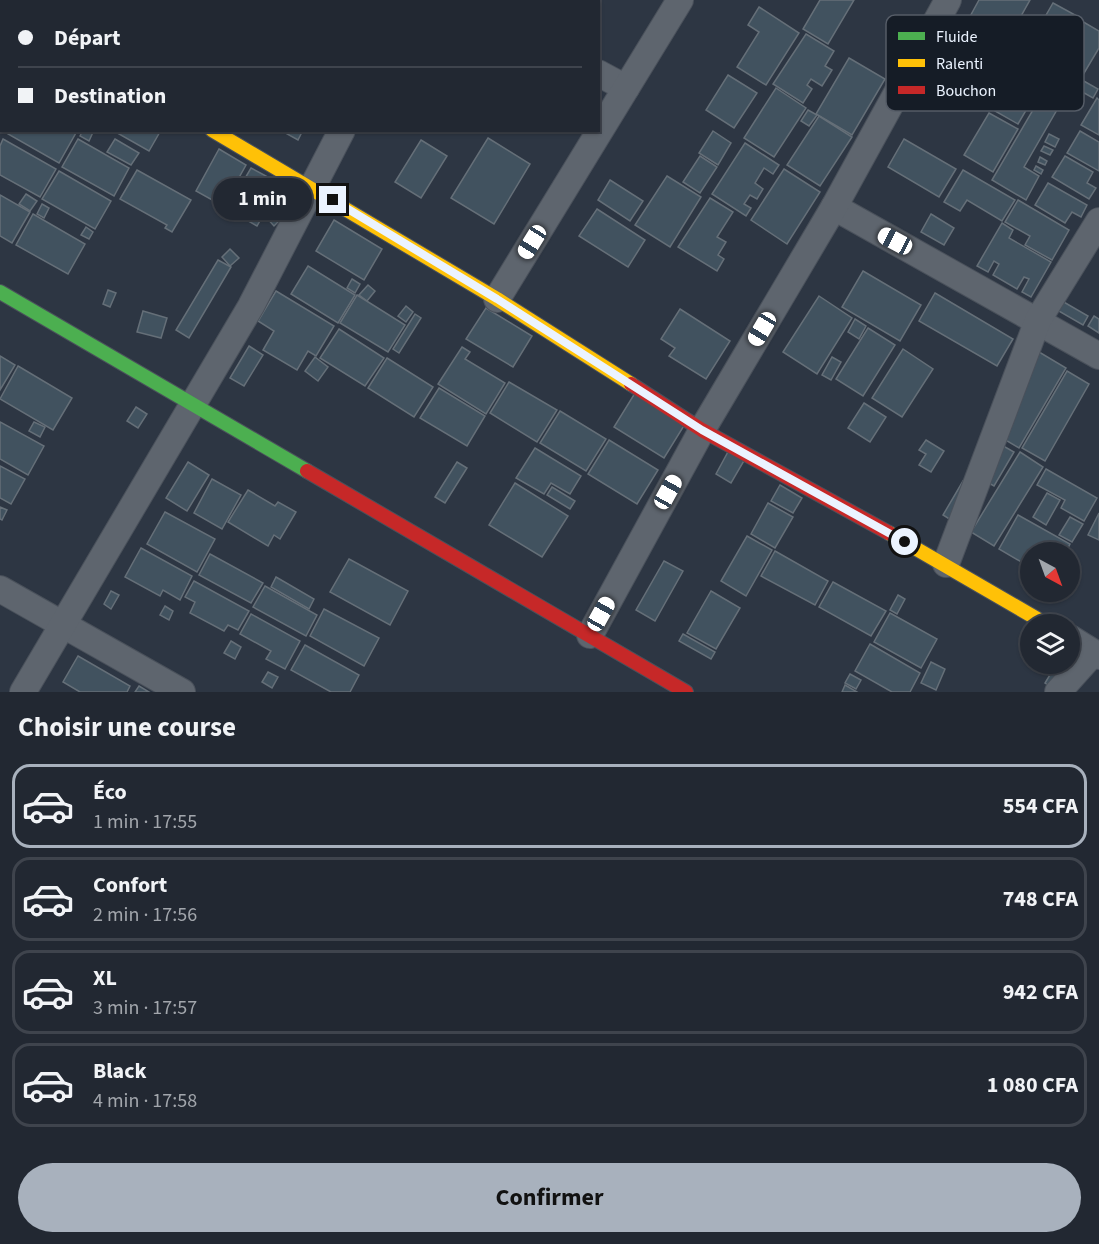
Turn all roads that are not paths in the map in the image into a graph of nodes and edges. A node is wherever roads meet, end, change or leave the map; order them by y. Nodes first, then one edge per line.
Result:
1 (680, 0) edge
2 (948, 0) edge
3 (940, 15) edge
4 (600, 73) edge
5 (626, 88) junction
6 (887, 111) edge
7 (600, 131) edge
8 (215, 132) edge
9 (341, 132) edge
10 (599, 132) edge
11 (312, 188) junction
12 (834, 207) junction
13 (1099, 221) edge
14 (0, 292) edge
15 (497, 299) junction
16 (1038, 320) junction
17 (1099, 356) edge
18 (193, 403) junction
19 (702, 430) junction
20 (946, 564) junction
21 (0, 589) edge
22 (1029, 614) edge
23 (62, 625) junction
24 (590, 634) junction
25 (1080, 644) edge
26 (1096, 654) edge
27 (23, 692) edge
28 (182, 692) edge
29 (686, 692) edge
30 (1058, 692) edge

1 - 5 street
2 - 3 street
4 - 5 street
5 - 7 street
6 - 12 street
8 - 11 street
9 - 11 street
10 - 15 street
11 - 15 street
11 - 18 street
12 - 16 street
12 - 19 street
13 - 16 street
14 - 18 street
15 - 19 street
16 - 17 street
16 - 20 street
18 - 23 street
18 - 24 street
19 - 20 street
19 - 24 street
20 - 22 street
21 - 23 street
23 - 27 street
23 - 28 street
24 - 29 street
25 - 26 street
26 - 30 street

